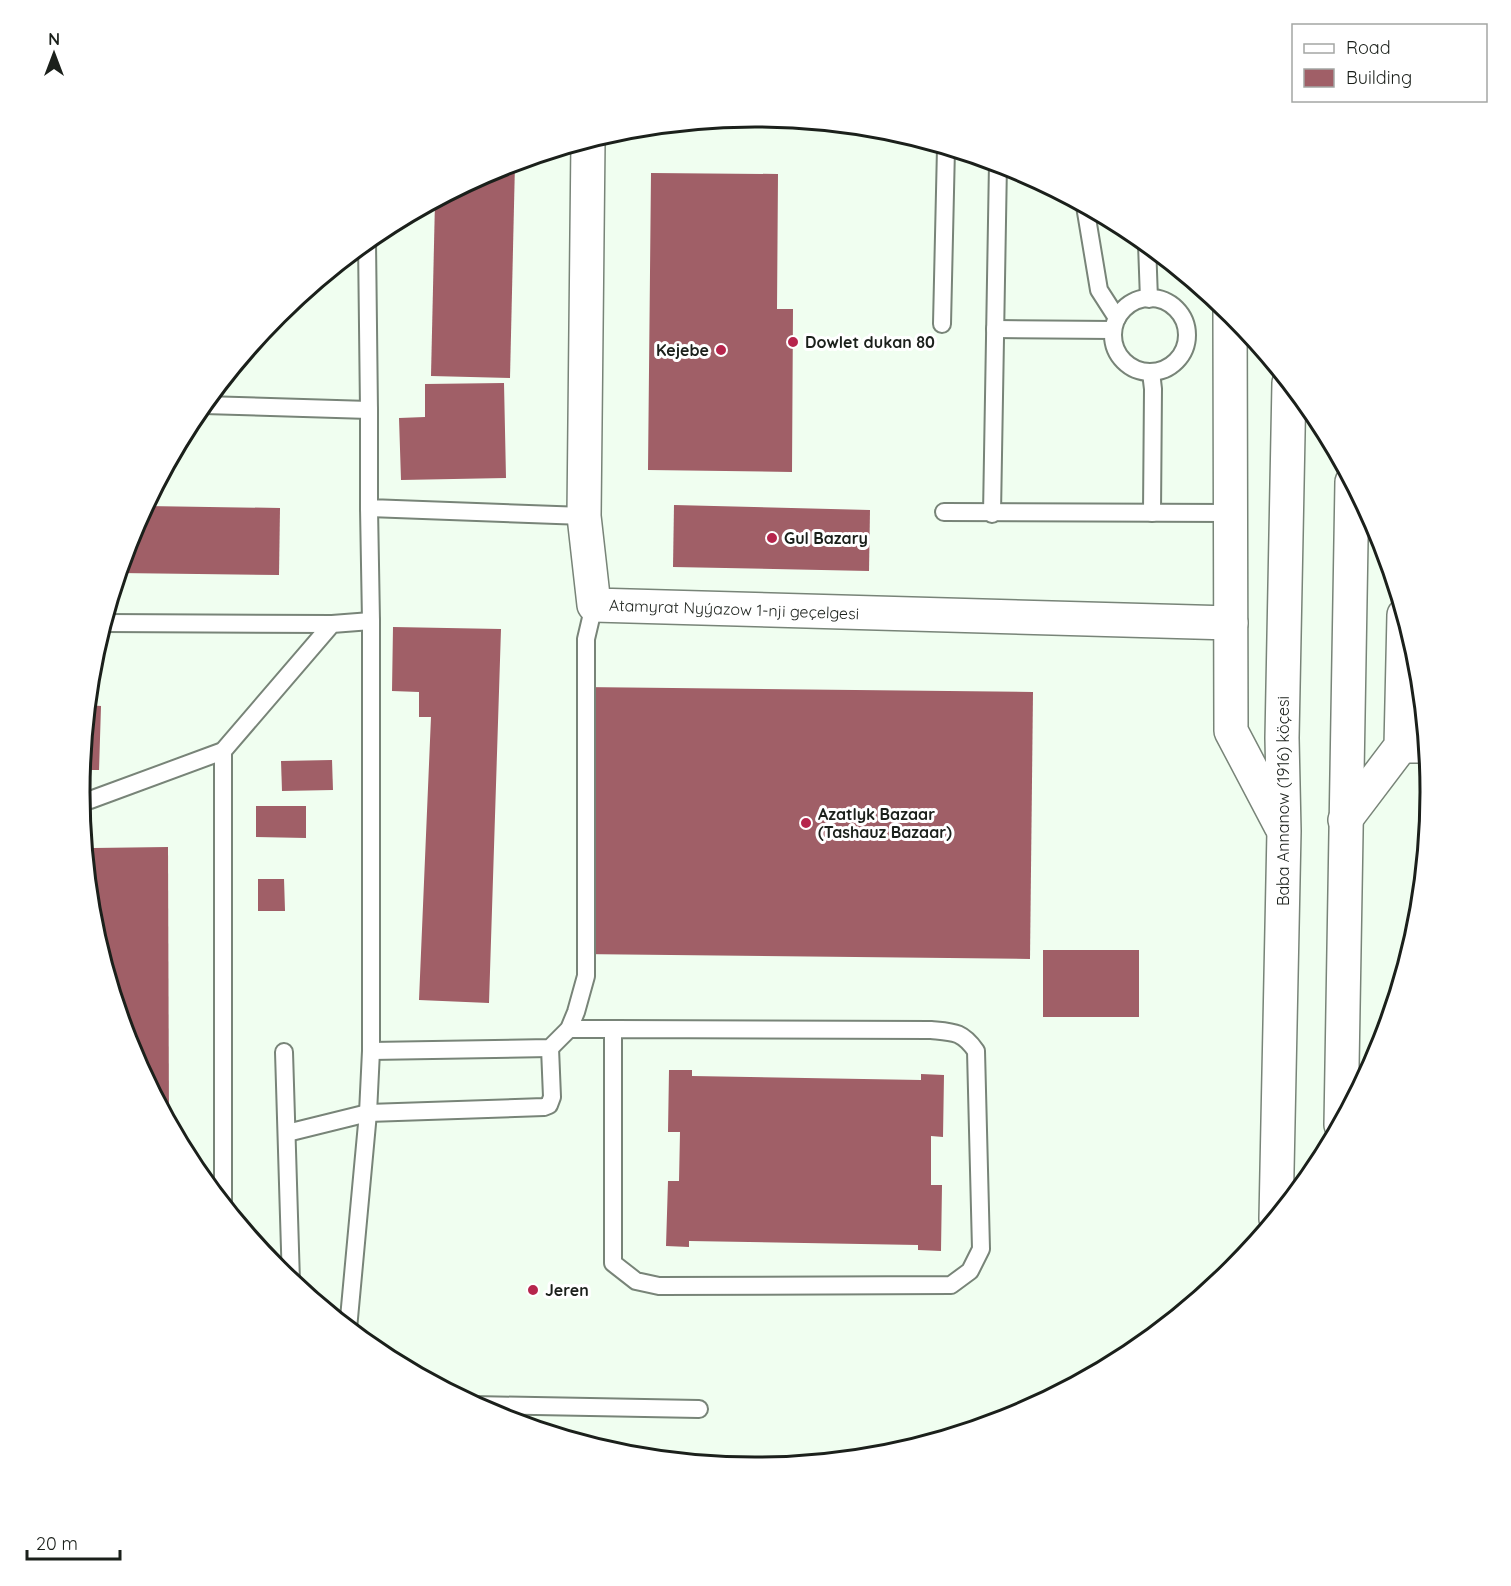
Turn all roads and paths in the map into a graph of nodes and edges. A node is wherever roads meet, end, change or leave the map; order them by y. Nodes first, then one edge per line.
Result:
1 (588, 149) edge
2 (946, 156) edge
3 (998, 174) edge
4 (1087, 216) edge
5 (367, 253) edge
6 (1147, 256) edge
7 (1149, 298) junction
8 (942, 324) dead end
9 (1115, 324) junction
10 (1230, 326) edge
11 (995, 329) junction
12 (1151, 372) junction
13 (1289, 396) edge
14 (215, 405) edge
15 (369, 410) junction
16 (1352, 498) edge
17 (369, 508) junction
18 (944, 512) dead end
19 (1152, 513) junction
20 (1230, 513) junction
21 (992, 514) junction
22 (584, 516) junction
23 (594, 605) junction
24 (371, 621) junction
25 (113, 623) edge
26 (1231, 623) junction
27 (332, 624) junction
28 (1408, 661) edge
29 (1414, 746) edge
30 (223, 751) junction
31 (90, 797) edge
32 (1345, 820) junction
33 (1284, 831) junction
34 (569, 1029) junction
35 (613, 1029) junction
36 (550, 1048) junction
37 (371, 1051) junction
38 (284, 1052) dead end
39 (1341, 1108) edge
40 (368, 1113) junction
41 (287, 1133) junction
42 (223, 1191) edge
43 (1276, 1206) edge
44 (291, 1269) edge
45 (349, 1320) edge
46 (495, 1405) edge
47 (699, 1408) dead end

1 - 22 main road, Atamyrat Nyýazow 1-nji geçelgesi
2 - 8 lane
3 - 11 lane
4 - 9 lane
5 - 15 lane
6 - 7 lane
7 - 9 lane
7 - 12 lane
9 - 11 lane
9 - 12 lane
10 - 20 main road
11 - 21 lane
12 - 19 lane
13 - 33 main road, Baba Annanow (1916) köçesi
14 - 15 lane
15 - 17 lane
16 - 32 main road
17 - 22 lane
17 - 24 lane
18 - 21 lane
19 - 20 lane
19 - 21 lane
20 - 26 main road
22 - 23 main road, Atamyrat Nyýazow 1-nji geçelgesi
23 - 26 main road, Atamyrat Nyýazow 1-nji geçelgesi
23 - 34 lane
24 - 27 lane
24 - 37 lane
25 - 27 lane
26 - 33 main road
27 - 30 lane
28 - 29 main road
29 - 32 main road
30 - 31 lane
30 - 42 lane
32 - 39 main road
33 - 43 main road, Baba Annanow (1916) köçesi
34 - 35 lane
34 - 36 lane
35 - 35 lane
36 - 37 lane
36 - 40 lane
37 - 40 lane
38 - 41 lane
40 - 41 lane
40 - 45 lane
41 - 44 lane
46 - 47 lane

